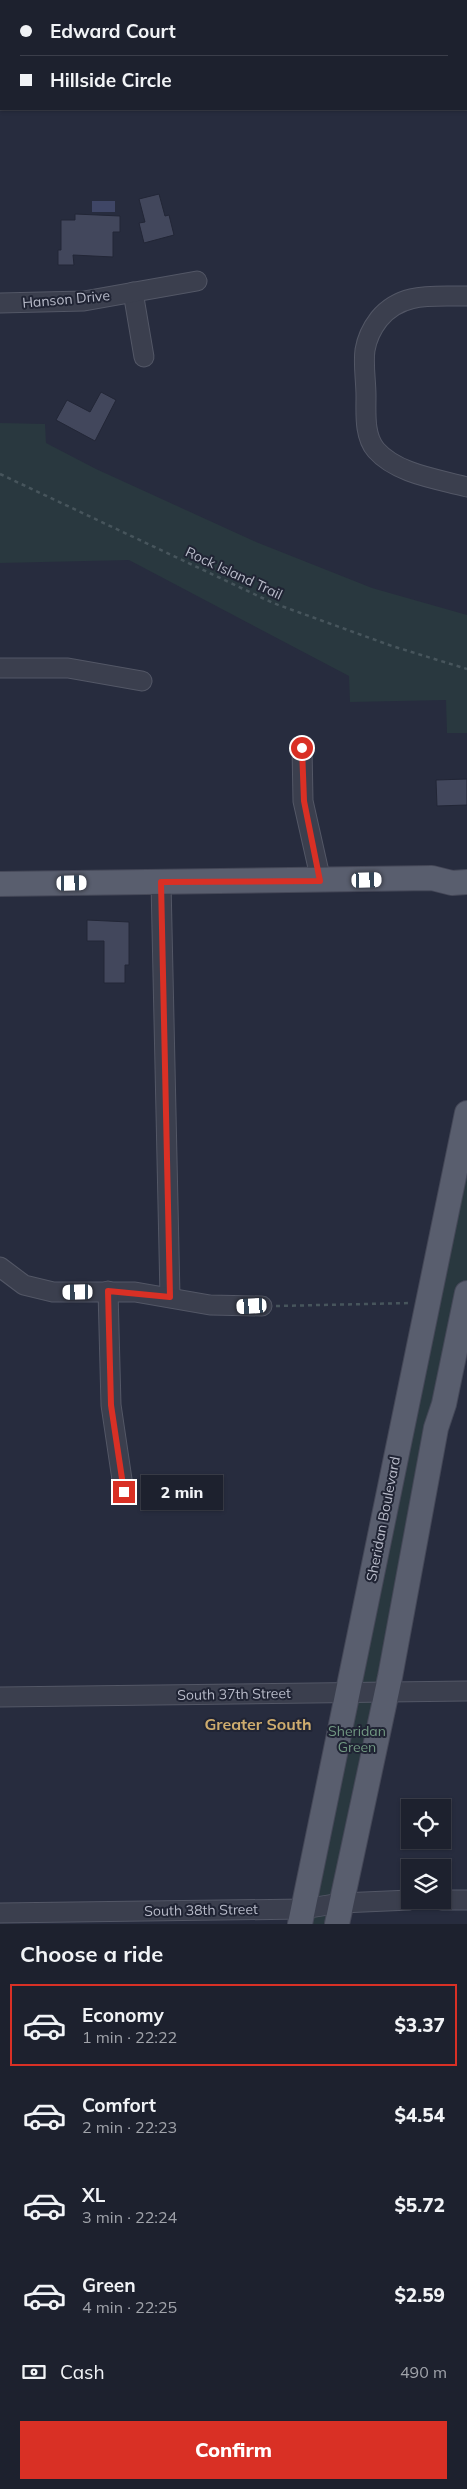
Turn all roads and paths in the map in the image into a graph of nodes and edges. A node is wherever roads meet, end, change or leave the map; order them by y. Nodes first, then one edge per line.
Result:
1 (197, 281) dead end
2 (132, 292) junction
3 (467, 296) edge
4 (0, 304) edge
5 (144, 357) dead end
6 (0, 474) edge
7 (467, 487) edge
8 (0, 668) edge
9 (467, 670) edge
10 (142, 681) dead end
11 (302, 748) dead end
12 (467, 871) edge
13 (432, 878) junction
14 (320, 881) junction
15 (161, 882) junction
16 (467, 882) edge
17 (0, 884) edge
18 (467, 1113) edge
19 (0, 1267) edge
20 (432, 1282) junction
21 (467, 1288) edge
22 (108, 1291) junction
23 (467, 1293) edge
24 (170, 1297) junction
25 (400, 1304) dead end
26 (262, 1306) joint
27 (124, 1492) dead end
28 (467, 1691) edge
29 (348, 1692) junction
30 (386, 1692) junction
31 (0, 1697) edge
32 (451, 1900) edge
33 (467, 1900) edge
34 (401, 1902) edge
35 (0, 1913) edge
36 (339, 1913) edge
37 (301, 1916) edge
38 (166, 1917) edge

1 - 2 street, Hanson Drive
2 - 4 street, Hanson Drive
2 - 5 street
3 - 7 street
6 - 9 path, Rock Island Trail
8 - 10 street
11 - 14 street
12 - 13 main road
13 - 14 main road
13 - 16 main road
14 - 15 main road
15 - 17 main road
15 - 24 street
18 - 20 main road, Sheridan Boulevard
19 - 22 street
20 - 21 main road
20 - 29 main road, Sheridan Boulevard
22 - 24 street
22 - 27 street
23 - 30 main road
24 - 26 street
25 - 26 path
28 - 30 street, South 37th Street
29 - 30 street, South 37th Street
29 - 31 street, South 37th Street
29 - 37 main road, Sheridan Boulevard
30 - 36 main road
32 - 33 street
34 - 36 street, South 38th Street
35 - 38 street, South 38th Street
36 - 37 street, South 38th Street
37 - 38 street, South 38th Street

